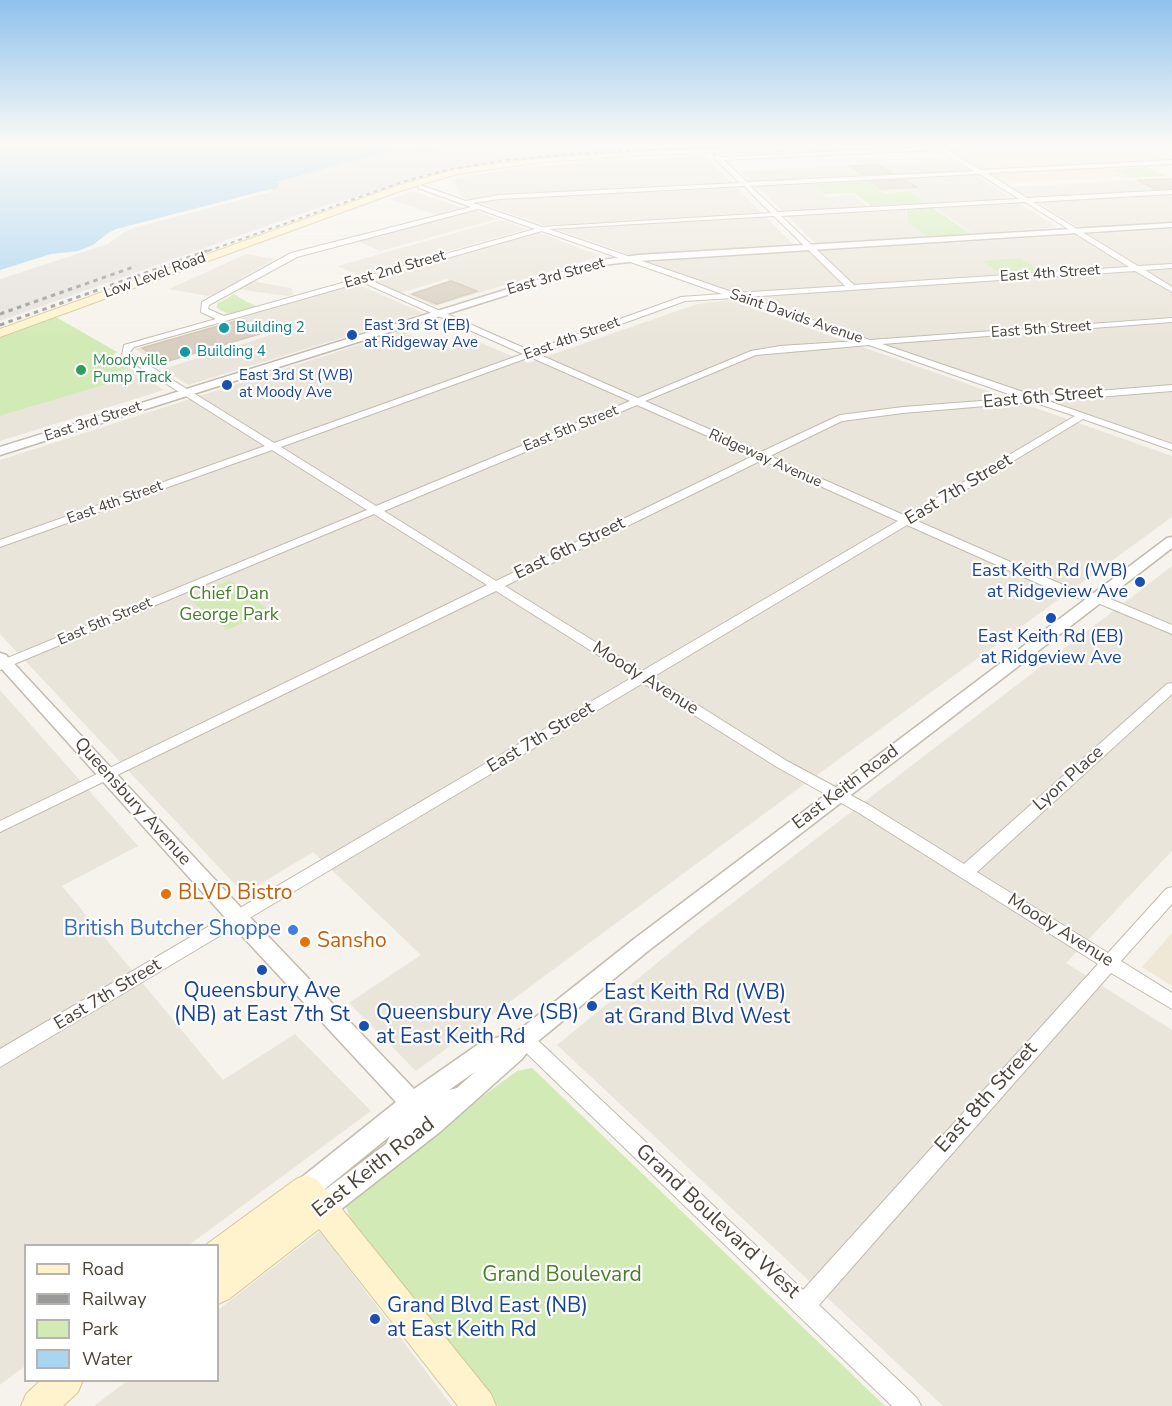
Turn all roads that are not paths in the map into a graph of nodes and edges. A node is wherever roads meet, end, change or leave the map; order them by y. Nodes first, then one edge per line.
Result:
1 (338, 211) edge
2 (464, 211) edge
3 (489, 211) edge
4 (772, 211) edge
5 (836, 211) edge
6 (1044, 211) edge
7 (776, 214) junction
8 (1172, 225) edge
9 (542, 228) junction
10 (1078, 231) junction
11 (810, 248) junction
12 (627, 259) junction
13 (1172, 266) edge
14 (1138, 269) junction
15 (361, 279) junction
16 (850, 287) junction
17 (1172, 290) edge
18 (732, 295) junction
19 (438, 314) junction
20 (223, 319) junction
21 (1172, 320) edge
22 (0, 333) edge
23 (870, 343) junction
24 (126, 349) joint
25 (530, 354) junction
26 (1172, 388) edge
27 (188, 392) junction
28 (1033, 399) junction
29 (638, 402) junction
30 (1082, 416) junction
31 (274, 446) junction
32 (1172, 447) edge
33 (0, 452) edge
34 (761, 456) junction
35 (375, 510) junction
36 (908, 521) junction
37 (1172, 542) edge
38 (0, 544) edge
39 (495, 585) junction
40 (1097, 598) junction
41 (1172, 630) edge
42 (2, 662) edge
43 (642, 677) junction
44 (1172, 687) edge
45 (106, 775) junction
46 (836, 795) junction
47 (0, 827) edge
48 (966, 872) junction
49 (1172, 892) edge
50 (238, 918) junction
51 (1108, 961) junction
52 (1172, 1002) edge
53 (524, 1039) junction
54 (0, 1059) edge
55 (466, 1094) junction
56 (412, 1103) junction
57 (380, 1164) junction
58 (314, 1199) junction
59 (219, 1254) edge
60 (219, 1287) edge
61 (804, 1305) junction
62 (479, 1406) edge
63 (909, 1406) edge

1 - 22 main road, Low Level Road
2 - 20 street
3 - 9 street, Saint Davids Avenue
4 - 7 street
5 - 7 street, East 2nd Street
6 - 10 street
7 - 9 street, East 2nd Street
7 - 11 street
8 - 10 street, East 3rd Street
9 - 12 street, Saint Davids Avenue
9 - 15 street, East 2nd Street
10 - 11 street, East 3rd Street
10 - 14 street
11 - 12 street, East 3rd Street
11 - 16 street
12 - 18 street, Saint Davids Avenue
12 - 19 street, East 3rd Street
13 - 14 street, East 4th Street
14 - 16 street, East 4th Street
14 - 17 street
15 - 19 street, Ridgeway Avenue
15 - 20 street, East 2nd Street
16 - 18 street, East 4th Street
18 - 23 street, Saint Davids Avenue
18 - 25 street, East 4th Street
19 - 25 street, Ridgeway Avenue
19 - 27 street, East 3rd Street
20 - 24 street, East 2nd Street
21 - 23 street, East 5th Street
23 - 28 street, Saint Davids Avenue
23 - 29 street, East 5th Street
24 - 27 street, Moody Avenue
25 - 29 street, Ridgeway Avenue
25 - 31 street, East 4th Street
26 - 28 street, East 6th Street
27 - 31 street, Moody Avenue
27 - 33 street, East 3rd Street
28 - 30 street, Saint Davids Avenue
28 - 34 street, East 6th Street
29 - 34 street, Ridgeway Avenue
29 - 35 street, East 5th Street
30 - 32 street, Saint Davids Avenue
30 - 36 street, East 7th Street
31 - 35 street, Moody Avenue
31 - 38 street, East 4th Street
34 - 36 street, Ridgeway Avenue
34 - 39 street, East 6th Street
35 - 39 street, Moody Avenue
35 - 42 street, East 5th Street
36 - 40 street, Ridgeway Avenue
36 - 43 street, East 7th Street
37 - 40 street, East Keith Road
39 - 43 street, Moody Avenue
39 - 45 street, East 6th Street
40 - 41 street, Ridgeway Avenue
40 - 46 street, East Keith Road
42 - 45 street, Queensbury Avenue
43 - 46 street, Moody Avenue
43 - 50 street, East 7th Street
44 - 48 street, Lyon Place
45 - 47 street, East 6th Street
45 - 50 street, Queensbury Avenue
46 - 48 street, Moody Avenue
46 - 53 street, East Keith Road
48 - 51 street, Moody Avenue
49 - 51 street, East 8th Street
50 - 54 street, East 7th Street
50 - 56 street, Queensbury Avenue
51 - 52 street, Moody Avenue
51 - 61 street, East 8th Street
53 - 55 street, East Keith Road
53 - 56 street, East Keith Road
53 - 61 street, Grand Boulevard West
55 - 56 street
55 - 57 street, East Keith Road
56 - 57 street
56 - 58 street, East Keith Road
57 - 58 street, East Keith Road
58 - 59 main road, East Keith Road
58 - 60 main road, East Keith Road
58 - 62 main road
61 - 63 street, Grand Boulevard West

